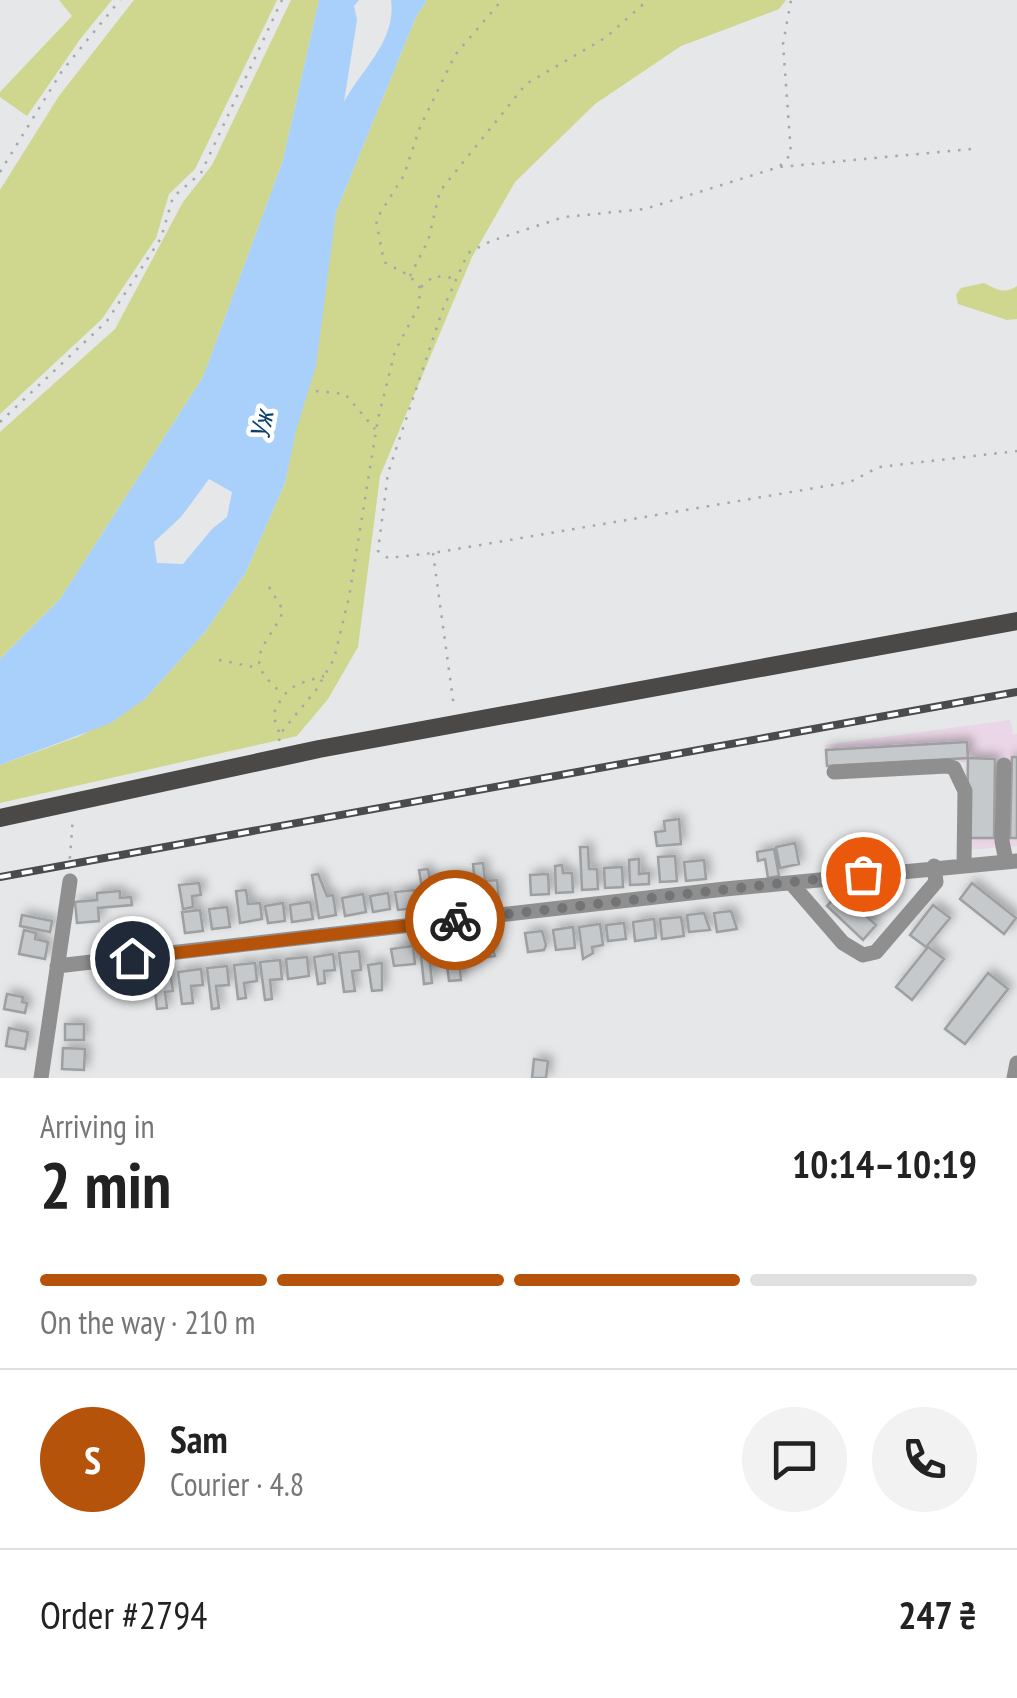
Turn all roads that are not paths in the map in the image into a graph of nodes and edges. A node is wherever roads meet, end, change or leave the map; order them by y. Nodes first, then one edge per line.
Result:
1 (1017, 621) edge
2 (1004, 765) dead end
3 (834, 772) dead end
4 (0, 818) edge
5 (1012, 861) edge
6 (964, 865) junction
7 (934, 866) junction
8 (70, 880) road end
9 (791, 883) junction
10 (57, 966) junction
11 (1017, 1063) edge
12 (41, 1078) edge
13 (1014, 1078) edge

1 - 4 main road
2 - 5 street
3 - 6 street
5 - 6 street
6 - 7 street
7 - 9 street
7 - 9 street
8 - 10 street
9 - 10 street
10 - 12 street
11 - 13 street

